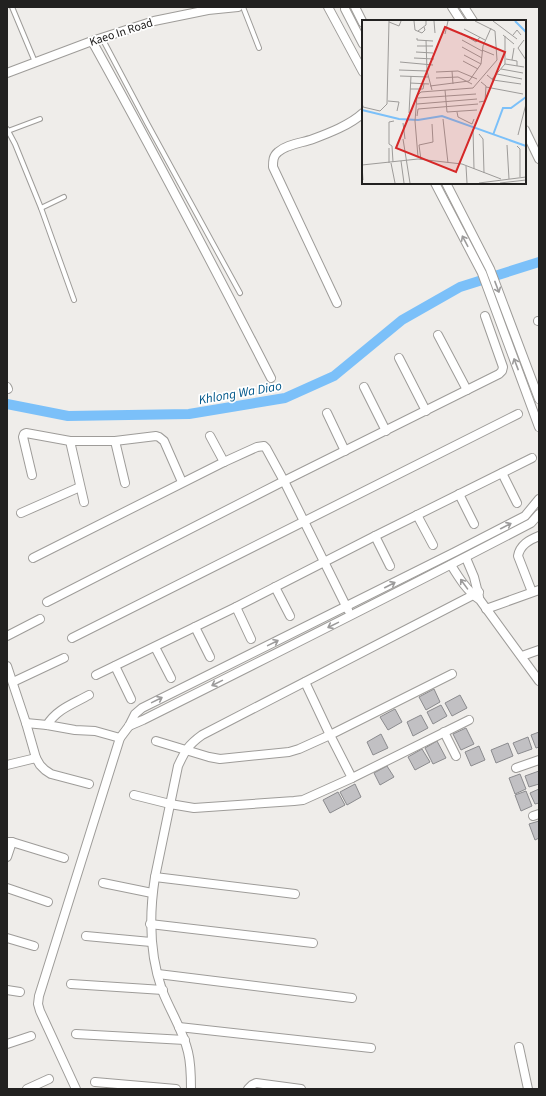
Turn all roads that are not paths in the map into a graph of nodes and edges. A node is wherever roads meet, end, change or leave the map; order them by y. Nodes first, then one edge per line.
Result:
1 (12, 7) edge
2 (238, 7) edge
3 (243, 7) edge
4 (328, 7) edge
5 (345, 7) edge
6 (355, 7) edge
7 (452, 7) edge
8 (464, 7) edge
9 (207, 8) edge
10 (461, 20) edge
11 (472, 20) edge
12 (362, 21) edge
13 (102, 38) junction
14 (92, 41) junction
15 (362, 42) edge
16 (259, 48) dead end
17 (34, 62) junction
18 (362, 70) edge
19 (7, 73) edge
20 (362, 114) edge
21 (40, 119) dead end
22 (8, 130) edge
23 (526, 132) edge
24 (539, 158) edge
25 (436, 184) edge
26 (447, 184) edge
27 (64, 198) dead end
28 (41, 208) junction
29 (491, 270) junction
30 (482, 274) junction
31 (240, 293) dead end
32 (74, 300) dead end
33 (337, 303) dead end
34 (503, 303) junction
35 (494, 306) junction
36 (485, 316) dead end
37 (438, 335) dead end
38 (400, 358) dead end
39 (271, 378) dead end
40 (532, 381) junction
41 (523, 384) junction
42 (364, 387) dead end
43 (467, 390) junction
44 (539, 399) edge
45 (426, 411) junction
46 (327, 413) dead end
47 (518, 414) dead end
48 (539, 427) edge
49 (386, 431) junction
50 (210, 436) dead end
51 (70, 441) junction
52 (115, 441) junction
53 (345, 451) junction
54 (532, 458) dead end
55 (224, 462) junction
56 (502, 472) junction
57 (32, 475) dead end
58 (284, 481) junction
59 (182, 482) junction
60 (125, 483) dead end
61 (80, 487) junction
62 (459, 494) junction
63 (539, 499) edge
64 (84, 502) dead end
65 (517, 503) dead end
66 (21, 513) dead end
67 (539, 514) edge
68 (417, 515) junction
69 (305, 523) junction
70 (474, 524) dead end
71 (375, 536) junction
72 (539, 536) edge
73 (433, 545) dead end
74 (455, 552) junction
75 (33, 558) dead end
76 (462, 559) junction
77 (325, 562) junction
78 (451, 565) junction
79 (390, 566) dead end
80 (275, 587) junction
81 (535, 591) edge
82 (477, 596) junction
83 (47, 602) dead end
84 (346, 606) junction
85 (236, 607) junction
86 (486, 609) junction
87 (290, 616) dead end
88 (351, 616) junction
89 (40, 619) dead end
90 (195, 627) junction
91 (7, 636) edge
92 (72, 638) dead end
93 (251, 640) dead end
94 (155, 647) junction
95 (539, 650) edge
96 (522, 656) junction
97 (210, 657) dead end
98 (64, 658) dead end
99 (7, 666) edge
100 (115, 666) junction
101 (452, 674) dead end
102 (96, 675) dead end
103 (171, 678) dead end
104 (539, 681) edge
105 (13, 682) junction
106 (305, 682) junction
107 (89, 695) dead end
108 (131, 699) dead end
109 (469, 720) dead end
110 (26, 723) junction
111 (47, 725) junction
112 (129, 726) junction
113 (444, 732) junction
114 (330, 735) junction
115 (120, 738) junction
116 (156, 741) dead end
117 (185, 751) junction
118 (456, 756) dead end
119 (36, 758) junction
120 (539, 760) edge
121 (7, 765) edge
122 (516, 768) dead end
123 (352, 778) junction
124 (89, 784) dead end
125 (134, 795) dead end
126 (170, 804) junction
127 (10, 842) edge
128 (7, 856) edge
129 (64, 858) dead end
130 (155, 878) junction
131 (103, 883) dead end
132 (7, 888) edge
133 (152, 893) junction
134 (295, 894) dead end
135 (48, 902) dead end
136 (150, 924) junction
137 (86, 936) dead end
138 (7, 938) edge
139 (151, 942) junction
140 (313, 943) dead end
141 (34, 946) dead end
142 (158, 974) junction
143 (71, 984) dead end
144 (7, 990) edge
145 (163, 990) junction
146 (20, 992) dead end
147 (352, 998) dead end
148 (179, 1027) junction
149 (76, 1034) dead end
150 (31, 1036) dead end
151 (185, 1040) junction
152 (7, 1044) edge
153 (519, 1047) dead end
154 (371, 1048) dead end
155 (49, 1079) dead end
156 (95, 1082) dead end
157 (27, 1089) edge
158 (76, 1089) edge
159 (176, 1089) edge
160 (190, 1089) edge
161 (248, 1089) edge
162 (301, 1089) edge
163 (528, 1089) edge

1 - 17 lane
2 - 9 street, Kaeo In Road
3 - 16 lane
4 - 18 street
5 - 15 street
6 - 12 street
7 - 10 street
8 - 11 street
9 - 13 street, Kaeo In Road
13 - 14 street, Kaeo In Road
13 - 31 lane
14 - 17 street, Kaeo In Road
14 - 39 street
17 - 19 street, Kaeo In Road
20 - 33 street
21 - 22 lane
22 - 28 lane
23 - 24 street
30 -> 25 street
26 - 29 street
27 - 28 lane
28 - 32 lane
29 - 30 street
29 -> 34 street
30 - 35 street
34 - 35 street
34 - 40 street
41 -> 35 street
36 - 43 street
37 - 43 street
38 - 45 street
40 - 41 street
40 - 44 street
41 - 48 street
42 - 49 street
43 - 45 street
45 - 49 street
46 - 53 street
47 - 69 street
49 - 53 street
50 - 55 street
51 - 52 street
51 - 57 street
51 - 61 street
52 - 59 street
52 - 60 street
53 - 58 street
54 - 56 street
55 - 58 street
55 - 59 street
56 - 62 street
56 - 65 street
58 - 69 street
58 - 83 street
59 - 75 street
61 - 64 street
61 - 66 street
62 - 68 street
62 - 70 street
74 -> 63 street
67 - 76 street
68 - 71 street
68 - 73 street
69 - 77 street
69 - 92 street
71 - 77 street
71 - 79 street
72 - 81 street
74 - 76 street
84 -> 74 street
76 - 78 street
76 - 82 street
77 - 80 street
77 - 84 street
82 -> 78 street
78 - 88 street
80 - 85 street
80 - 87 street
81 - 86 street
82 - 86 street
82 - 106 street
84 - 88 street
112 -> 84 street
85 - 90 street
85 - 93 street
86 - 96 street
88 -> 112 street
89 - 91 street
90 - 94 street
90 - 97 street
94 - 100 street
94 - 103 street
95 - 96 street
96 - 104 street
98 - 105 street
99 - 105 street
100 - 102 street
100 - 108 street
101 - 114 street
105 - 110 street
106 - 114 street
106 - 117 street
107 - 111 street
109 - 113 street
110 - 111 street
110 - 119 street
111 - 115 street
112 - 115 street
113 - 118 street
113 - 123 street
114 - 117 street
114 - 123 street
115 - 158 street
116 - 117 street
117 - 126 street
119 - 121 street
119 - 124 street
120 - 122 street
123 - 126 street
125 - 126 street
126 - 130 street
127 - 128 street
127 - 129 street
130 - 133 street
130 - 134 street
131 - 133 street
132 - 135 street
133 - 136 street
136 - 139 street
136 - 140 street
137 - 139 street
138 - 141 street
139 - 142 street
142 - 145 street
142 - 147 street
143 - 145 street
144 - 146 street
145 - 148 street
148 - 151 street
148 - 154 street
149 - 151 street
150 - 152 street
151 - 160 street
153 - 163 street
155 - 157 street
156 - 159 street
161 - 162 street

